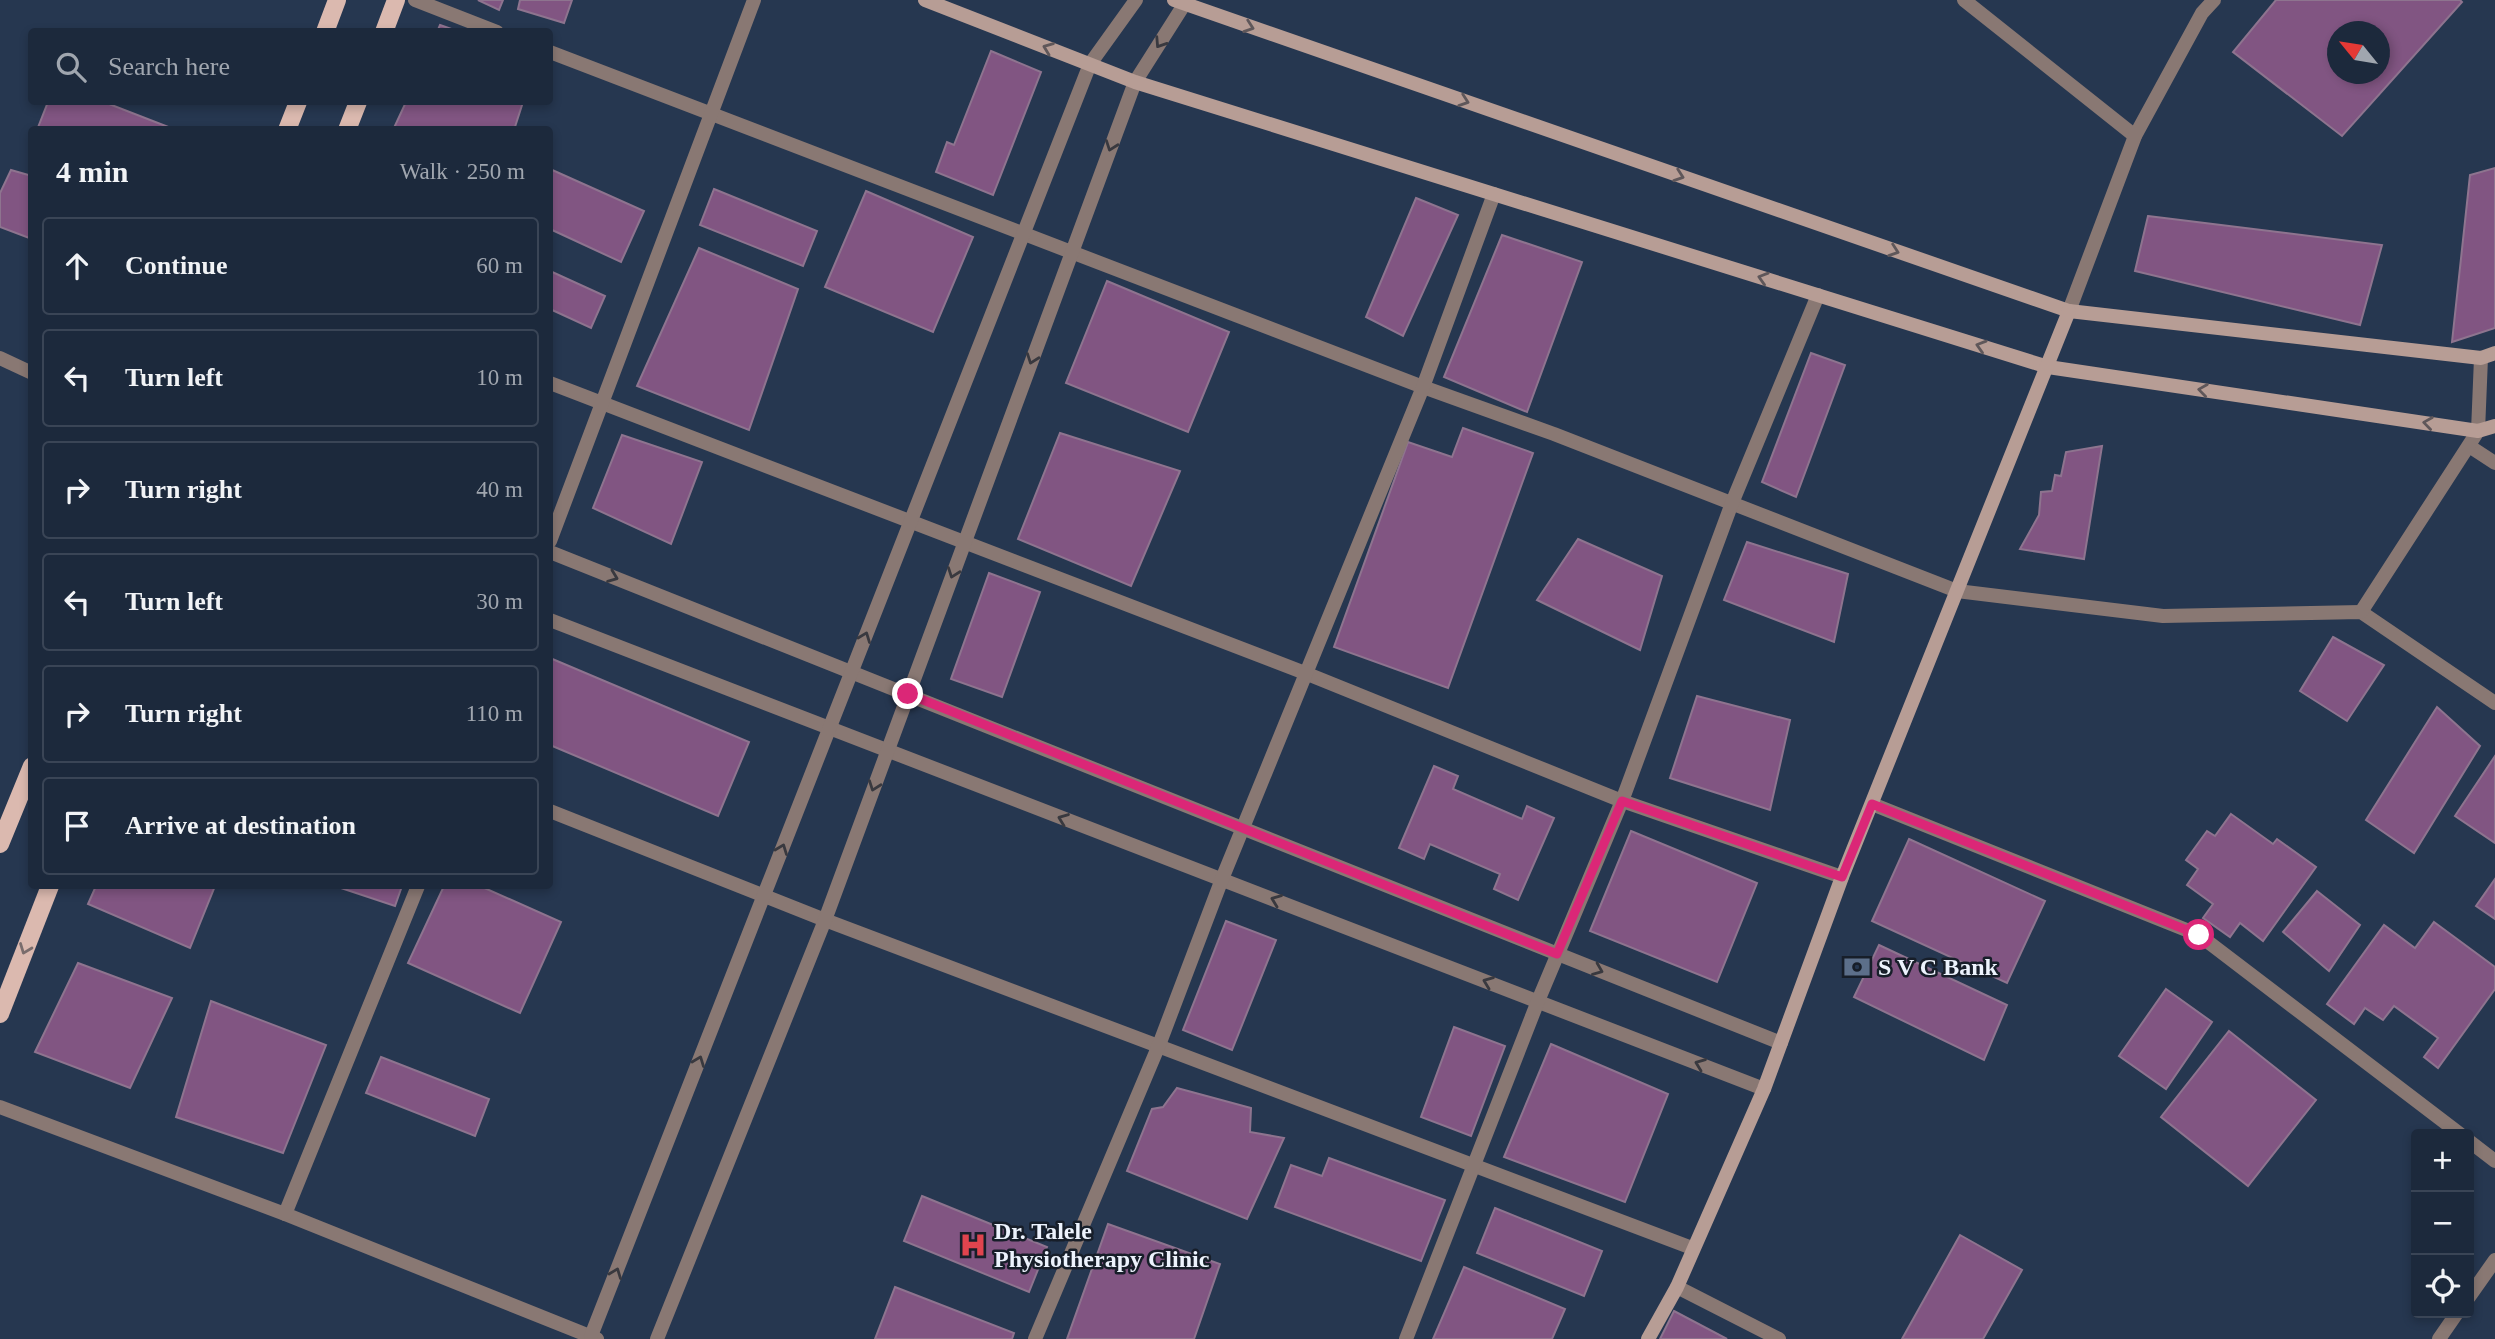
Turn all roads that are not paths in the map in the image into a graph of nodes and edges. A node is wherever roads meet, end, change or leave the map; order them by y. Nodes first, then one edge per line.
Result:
1 (337, 0) edge
2 (396, 0) edge
3 (415, 0) edge
4 (754, 0) edge
5 (925, 0) edge
6 (1136, 0) edge
7 (1964, 0) edge
8 (2214, 0) edge
9 (1182, 1) edge
10 (326, 28) edge
11 (386, 28) edge
12 (487, 28) edge
13 (553, 53) edge
14 (1090, 64) junction
15 (1135, 82) junction
16 (297, 105) edge
17 (357, 105) edge
18 (711, 114) junction
19 (289, 126) edge
20 (349, 126) edge
21 (2135, 136) junction
22 (1494, 194) junction
23 (1023, 234) junction
24 (1071, 252) junction
25 (1818, 295) junction
26 (2069, 311) junction
27 (2488, 356) edge
28 (0, 358) edge
29 (2048, 367) junction
30 (28, 371) edge
31 (553, 384) edge
32 (1423, 387) junction
33 (601, 403) junction
34 (2495, 426) edge
35 (2478, 431) junction
36 (2469, 446) junction
37 (2495, 463) edge
38 (1732, 503) junction
39 (910, 522) junction
40 (553, 533) edge
41 (964, 543) junction
42 (553, 553) edge
43 (1957, 591) junction
44 (2361, 612) junction
45 (553, 621) edge
46 (852, 671) junction
47 (1305, 673) junction
48 (908, 694) junction
49 (2495, 702) edge
50 (829, 729) junction
51 (887, 751) junction
52 (28, 776) edge
53 (1622, 801) junction
54 (1872, 804) junction
55 (553, 812) edge
56 (1242, 828) junction
57 (0, 844) edge
58 (1842, 877) junction
59 (1222, 879) junction
60 (49, 889) edge
61 (417, 889) edge
62 (764, 896) junction
63 (825, 920) junction
64 (1557, 954) junction
65 (1538, 1001) junction
66 (0, 1014) edge
67 (1781, 1042) junction
68 (1159, 1045) junction
69 (1764, 1089) junction
70 (0, 1107) edge
71 (2453, 1129) edge
72 (2474, 1145) edge
73 (2495, 1161) edge
74 (1473, 1166) junction
75 (285, 1214) junction
76 (1692, 1248) junction
77 (2495, 1260) edge
78 (1676, 1287) junction
79 (2474, 1290) edge
80 (2454, 1318) edge
81 (594, 1338) edge
82 (657, 1339) edge
83 (1035, 1339) edge
84 (1406, 1339) edge
85 (1648, 1339) edge
86 (1779, 1339) edge
87 (2439, 1339) edge

1 - 10 main road
2 - 11 main road
3 - 12 street
4 - 18 street
14 -> 5 main road
6 - 14 street
7 - 21 street
8 - 21 street
9 -> 15 street
9 -> 26 main road
13 - 18 street
14 - 15 main road
14 - 23 street
15 - 22 main road
15 -> 24 street
16 - 19 main road
17 - 20 main road
18 - 23 street
18 - 33 street
21 - 26 street
25 -> 22 main road
22 - 32 street
23 - 24 street
23 - 39 street
24 - 32 street
24 -> 41 street
29 -> 25 main road
25 - 38 street
26 - 27 main road
26 - 29 main road
27 - 35 street
28 - 30 street
35 -> 29 main road
29 - 43 main road
31 - 33 street
32 - 38 street
32 - 47 street
33 - 39 street
33 - 40 street
34 - 35 main road
35 - 36 street
36 - 37 street
36 - 44 street
38 - 43 street
38 - 53 street
39 - 41 street
46 -> 39 street
41 - 47 street
41 -> 48 street
42 -> 46 street
43 - 44 street
43 - 54 main road
44 - 49 street
45 - 50 street
46 - 48 street
46 - 50 street
47 - 53 street
47 - 56 street
48 - 51 street
48 - 56 street
50 - 51 street
62 -> 50 street
59 -> 51 street
51 -> 63 street
52 - 57 main road
53 - 58 street
53 - 64 street
54 - 58 main road
54 - 71 street
55 - 62 street
56 - 59 street
56 - 64 street
58 - 67 main road
65 -> 59 street
59 - 68 street
60 -> 66 main road
61 - 75 street
62 - 63 street
81 -> 62 street
63 - 68 street
63 - 82 street
64 - 65 street
64 -> 67 street
69 -> 65 street
65 - 74 street
67 - 69 main road
68 - 74 street
68 - 83 street
69 - 76 main road
70 - 75 street
72 - 73 street
74 - 76 street
74 - 84 street
75 - 81 street
76 - 78 main road
77 - 79 street
78 - 85 main road
78 - 86 street
80 - 87 street

